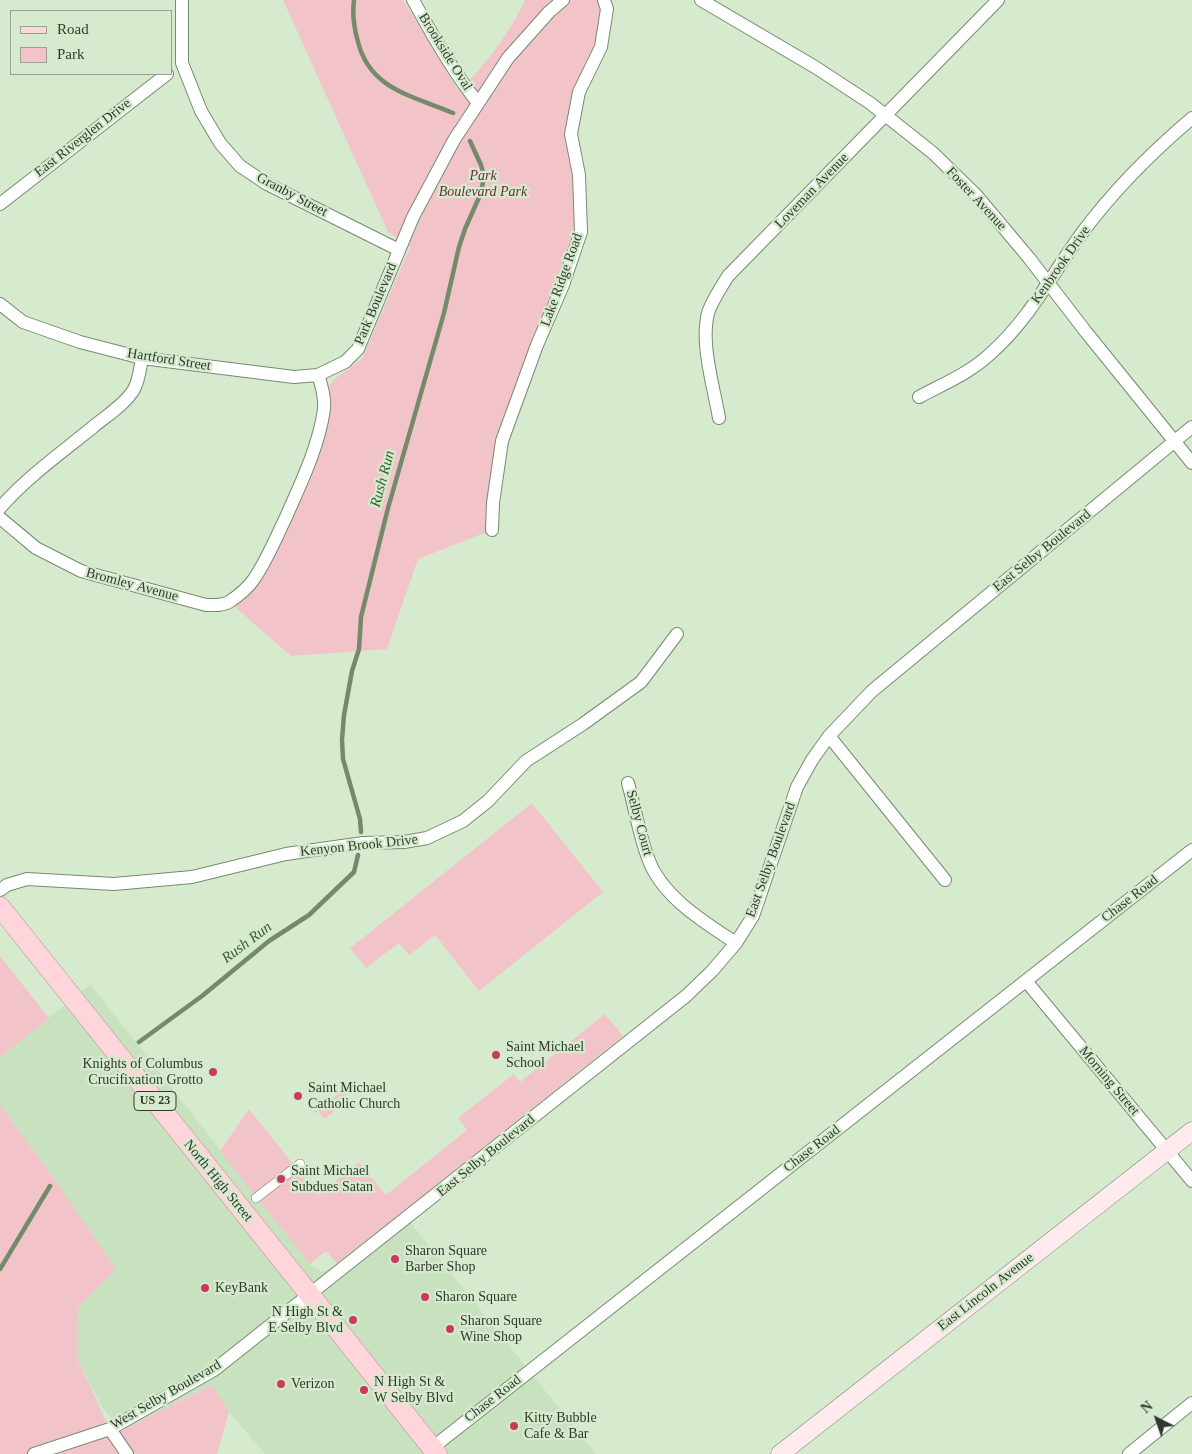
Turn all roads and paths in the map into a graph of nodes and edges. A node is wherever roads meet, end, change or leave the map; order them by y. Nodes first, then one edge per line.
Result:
1 (182, 0) edge
2 (413, 0) edge
3 (563, 0) edge
4 (604, 0) edge
5 (701, 0) edge
6 (998, 0) edge
7 (182, 63) junction
8 (172, 70) edge
9 (166, 75) edge
10 (478, 103) junction
11 (885, 115) junction
12 (1192, 118) edge
13 (0, 204) edge
14 (399, 250) junction
15 (1048, 282) junction
16 (0, 304) edge
17 (142, 358) junction
18 (318, 375) junction
19 (919, 397) dead end
20 (720, 418) dead end
21 (1192, 427) edge
22 (1175, 441) junction
23 (1192, 463) edge
24 (0, 508) edge
25 (0, 518) edge
26 (492, 530) dead end
27 (678, 634) dead end
28 (829, 736) junction
29 (628, 783) dead end
30 (1192, 850) edge
31 (945, 880) dead end
32 (0, 890) edge
33 (0, 907) edge
34 (736, 943) junction
35 (1026, 981) junction
36 (1192, 1131) edge
37 (1167, 1150) junction
38 (300, 1164) dead end
39 (1192, 1182) edge
40 (256, 1198) dead end
41 (310, 1295) junction
42 (1192, 1403) edge
43 (110, 1429) junction
44 (434, 1451) edge
45 (34, 1454) edge
46 (127, 1454) edge
47 (780, 1454) edge
48 (1130, 1454) edge

1 - 7 street, Granby Street
2 - 10 street, Brookside Oval
3 - 10 street, Park Boulevard
4 - 26 street, Lake Ridge Road
5 - 11 street, Foster Avenue
6 - 11 street, Loveman Avenue
7 - 8 street
7 - 14 street, Granby Street
9 - 13 street, East Riverglen Drive
10 - 14 street, Park Boulevard
11 - 15 street, Foster Avenue
11 - 20 street, Loveman Avenue
12 - 15 street, Kenbrook Drive
14 - 18 street, Park Boulevard
15 - 19 street, Kenbrook Drive
15 - 22 street, Foster Avenue
16 - 17 street, Hartford Street
17 - 18 street, Hartford Street
17 - 24 street
18 - 25 street, Bromley Avenue
21 - 22 street, East Selby Boulevard
22 - 23 street, Foster Avenue
22 - 28 street, East Selby Boulevard
27 - 32 street, Kenyon Brook Drive
28 - 31 street
28 - 34 street, East Selby Boulevard
29 - 34 street, Selby Court
30 - 35 street, Chase Road
33 - 41 main road, North High Street / US 23
34 - 41 street, East Selby Boulevard
35 - 37 street, Morning Street
35 - 44 street, Chase Road
36 - 37 main road, East Lincoln Avenue
37 - 39 street, Morning Street
37 - 47 main road, East Lincoln Avenue
38 - 40 street
41 - 43 street, West Selby Boulevard
41 - 44 main road, North High Street / US 23
42 - 48 street
43 - 45 street, West Selby Boulevard
43 - 46 street

